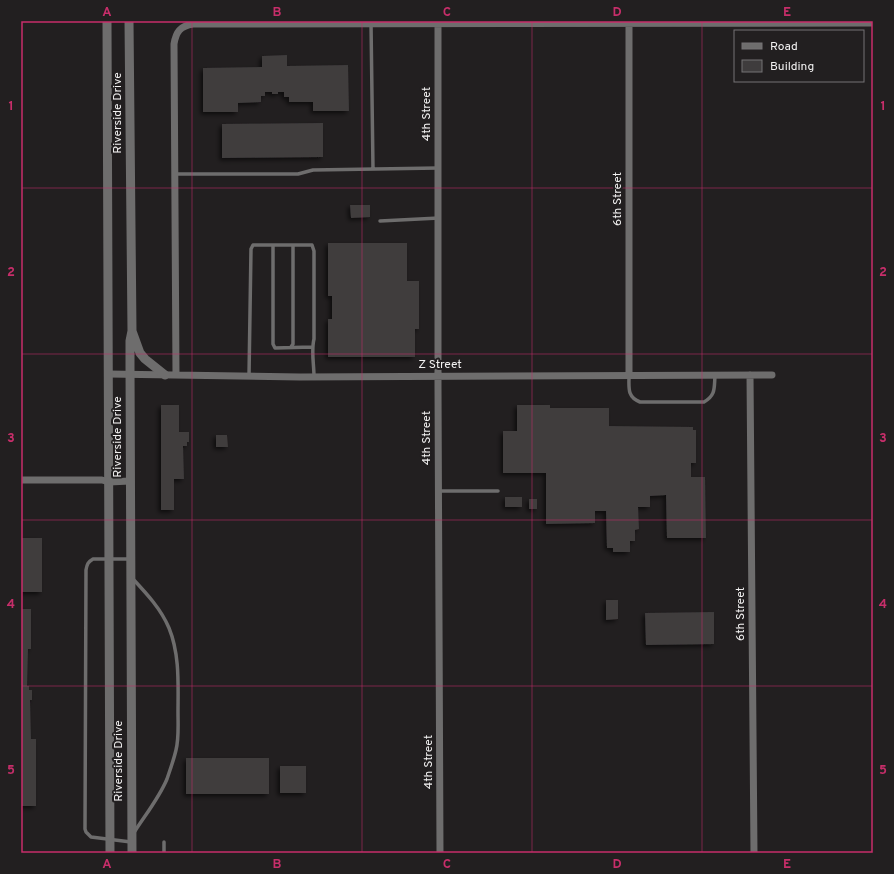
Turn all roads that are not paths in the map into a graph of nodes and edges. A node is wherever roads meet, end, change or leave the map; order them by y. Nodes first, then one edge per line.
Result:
1 (107, 21) edge
2 (129, 21) edge
3 (371, 23) junction
4 (438, 23) junction
5 (629, 23) junction
6 (873, 23) edge
7 (438, 168) junction
8 (373, 169) junction
9 (175, 174) junction
10 (438, 218) junction
11 (380, 221) dead end
12 (293, 245) junction
13 (273, 246) junction
14 (132, 331) junction
15 (312, 347) junction
16 (291, 348) junction
17 (108, 374) junction
18 (130, 374) junction
19 (165, 375) junction
20 (176, 375) junction
21 (249, 376) junction
22 (438, 376) junction
23 (629, 376) junction
24 (715, 376) junction
25 (750, 376) junction
26 (772, 376) dead end
27 (314, 377) junction
28 (21, 480) edge
29 (109, 482) junction
30 (130, 482) junction
31 (438, 491) junction
32 (498, 491) dead end
33 (110, 559) junction
34 (130, 559) junction
35 (130, 576) junction
36 (110, 839) junction
37 (132, 839) junction
38 (164, 842) dead end
39 (110, 853) edge
40 (132, 853) edge
41 (164, 853) edge
42 (440, 853) edge
43 (754, 853) edge

1 - 17 street, Riverside Drive
2 - 14 street, Riverside Drive
3 - 4 street
3 - 8 lane
3 - 9 street
4 - 5 street
4 - 7 street, 4th Street
5 - 6 street
5 - 23 street, 6th Street
7 - 8 lane
7 - 10 street, 4th Street
8 - 9 lane
9 - 20 street
10 - 11 lane
10 - 22 street, 4th Street
12 - 13 lane
12 - 15 lane
12 - 16 lane
13 - 16 lane
13 - 21 lane
14 - 18 street, Riverside Drive
14 - 19 street
15 - 16 lane
15 - 27 lane
17 - 18 street, Z Street
17 - 29 street, Riverside Drive
18 - 19 street, Z Street
18 - 30 street, Riverside Drive
19 - 20 street, Z Street
20 - 21 street, Z Street
21 - 27 street, Z Street
22 - 23 street, Z Street
22 - 27 street, Z Street
22 - 31 street, 4th Street
23 - 24 street, Z Street
23 - 24 lane
24 - 25 street, Z Street
25 - 26 street, Z Street
25 - 43 street, 6th Street
28 - 29 street
29 - 30 street
29 - 33 street, Riverside Drive
30 - 34 street, Riverside Drive
31 - 32 lane
31 - 42 street, 4th Street
33 - 34 lane
33 - 36 street, Riverside Drive
33 - 36 lane
34 - 35 street, Riverside Drive
35 - 37 street, Riverside Drive
35 - 37 lane
36 - 37 lane
36 - 39 street, Riverside Drive
37 - 40 street, Riverside Drive
38 - 41 lane

